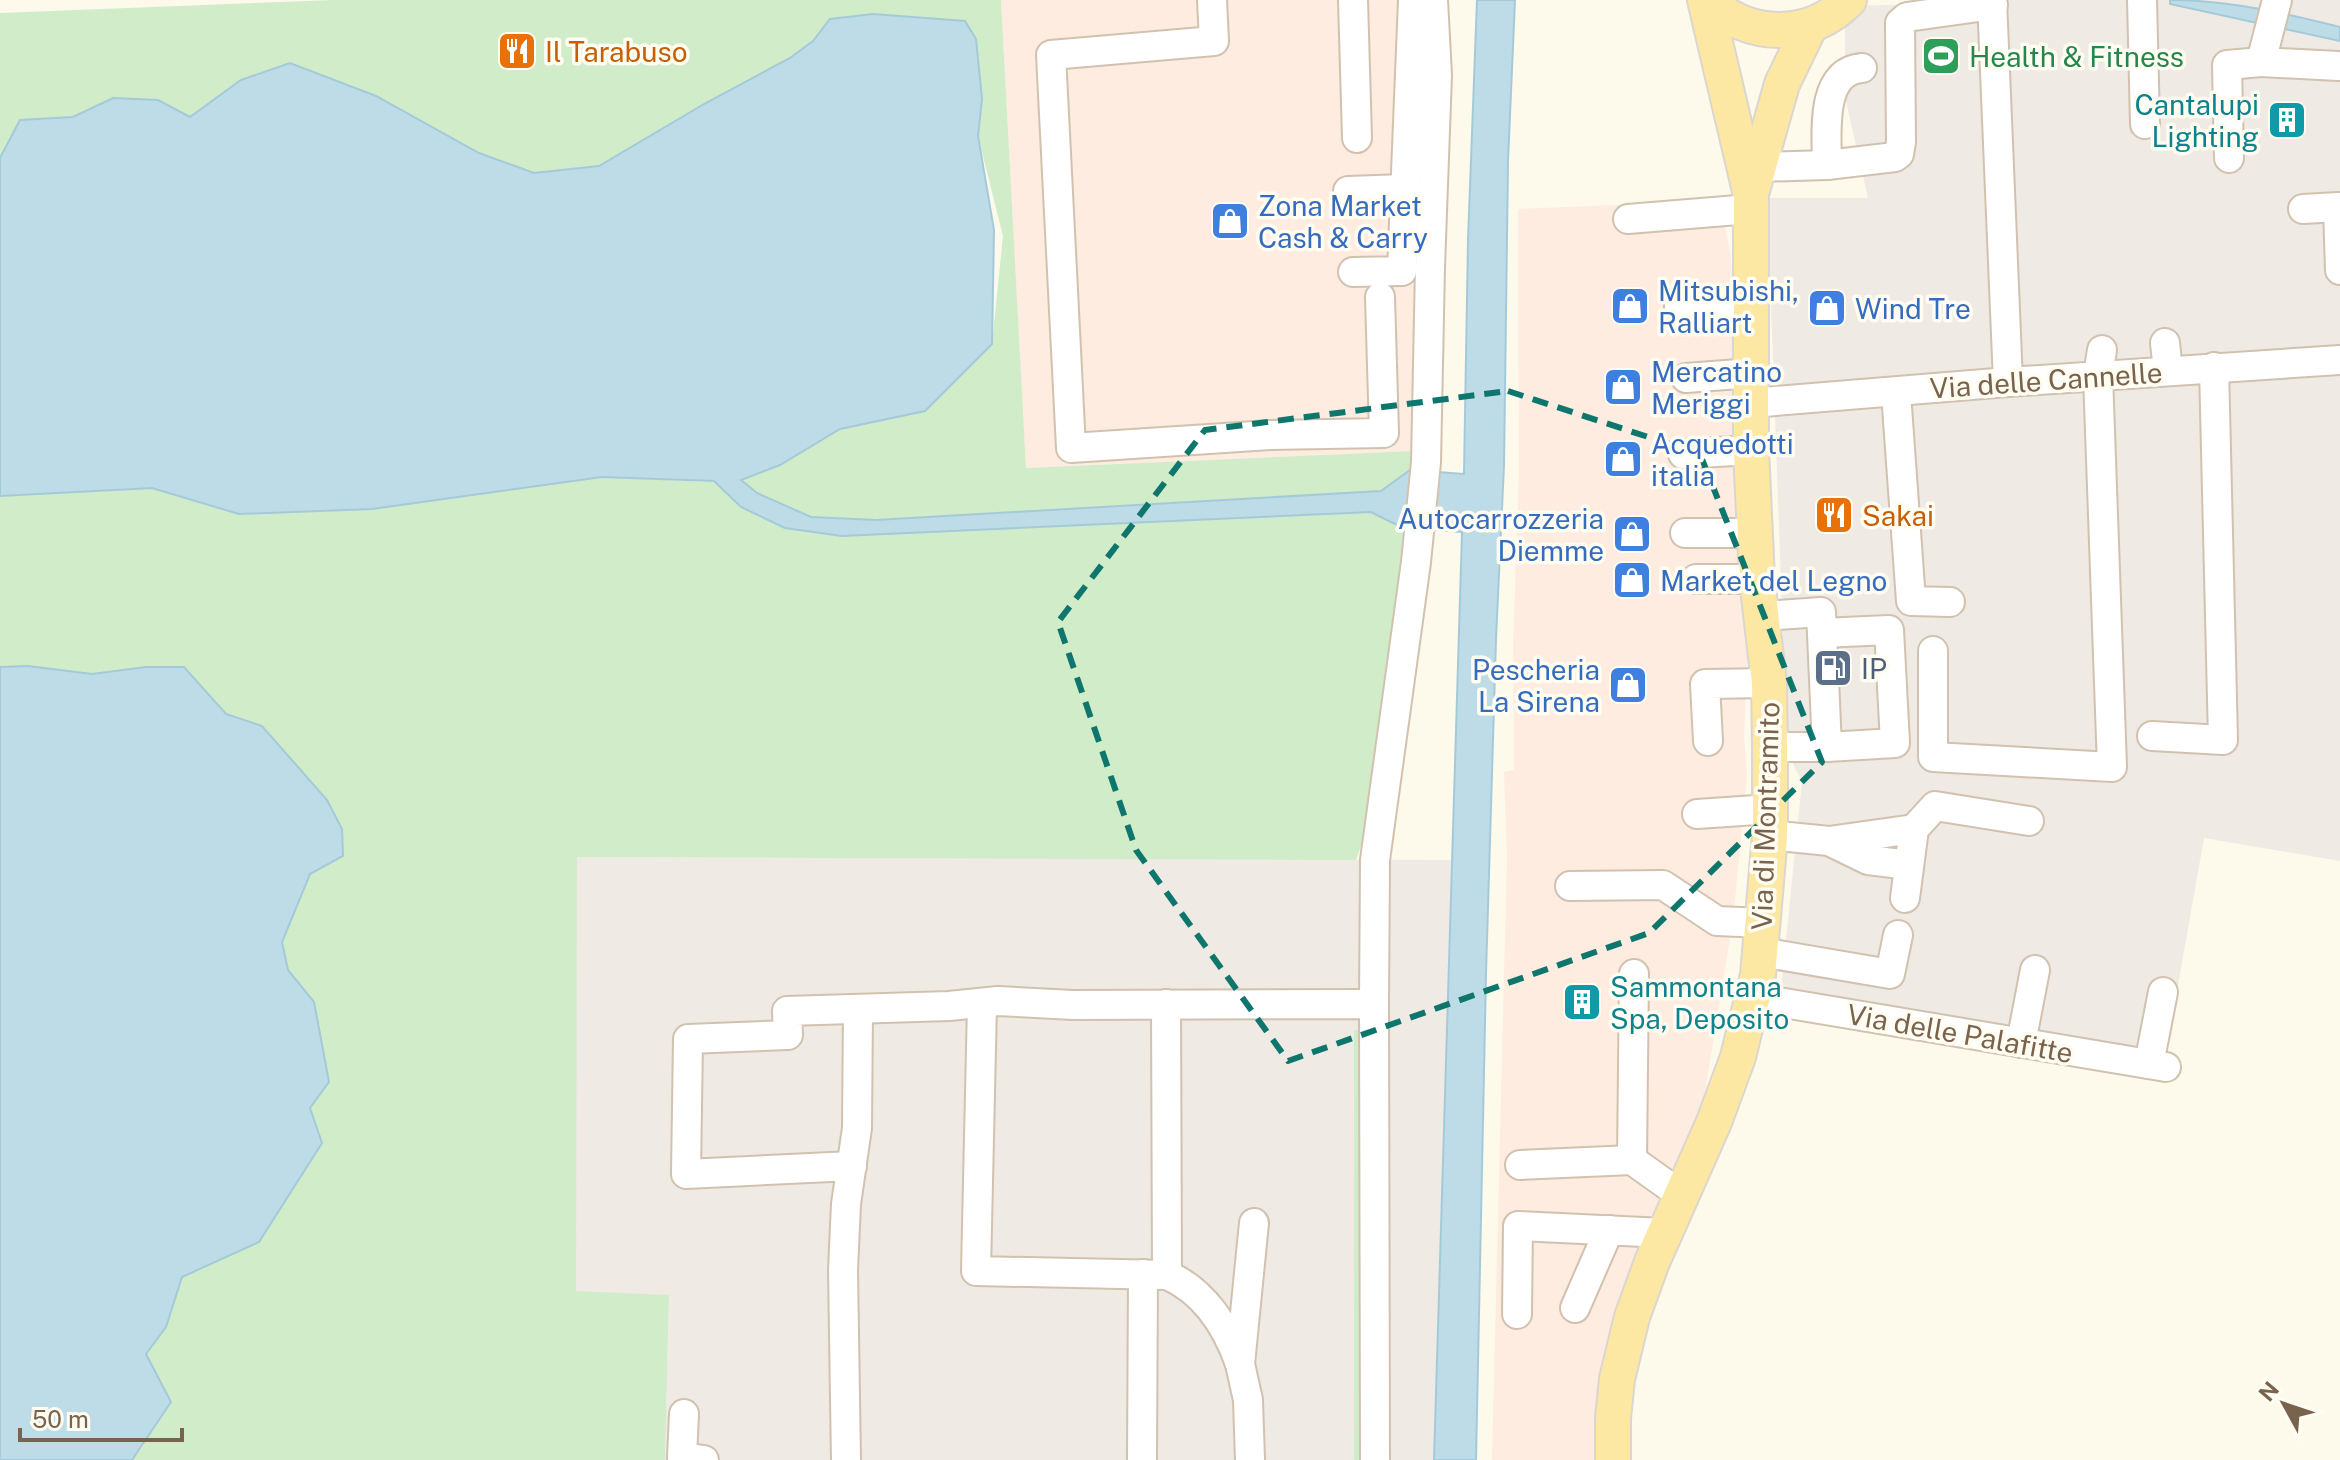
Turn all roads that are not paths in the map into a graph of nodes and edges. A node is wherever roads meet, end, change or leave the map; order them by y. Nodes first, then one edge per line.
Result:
1 (1212, 0) edge
2 (1353, 0) edge
3 (1413, 0) edge
4 (1433, 0) edge
5 (1706, 0) edge
6 (1869, 0) edge
7 (2142, 0) edge
8 (2277, 0) edge
9 (1992, 2) edge
10 (1831, 13) edge
11 (2265, 49) junction
12 (2338, 66) edge
13 (1862, 68) dead end
14 (2145, 124) dead end
15 (1357, 138) dead end
16 (2229, 158) dead end
17 (1827, 165) junction
18 (1405, 189) junction
19 (1753, 190) junction
20 (1348, 191) dead end
21 (2303, 209) dead end
22 (1628, 219) dead end
23 (2340, 270) edge
24 (1353, 272) dead end
25 (1380, 297) dead end
26 (1751, 303) junction
27 (1679, 306) dead end
28 (2165, 343) dead end
29 (2340, 360) edge
30 (2100, 363) junction
31 (2214, 367) junction
32 (2168, 371) junction
33 (1686, 378) dead end
34 (2008, 382) junction
35 (1752, 388) junction
36 (1896, 393) junction
37 (1751, 450) junction
38 (1683, 454) dead end
39 (1685, 533) dead end
40 (1755, 533) junction
41 (1696, 579) dead end
42 (1757, 579) junction
43 (1950, 602) dead end
44 (1762, 616) junction
45 (1822, 633) junction
46 (1933, 651) dead end
47 (1769, 683) junction
48 (2152, 736) dead end
49 (1708, 741) dead end
50 (1770, 747) junction
51 (1827, 747) junction
52 (1697, 814) dead end
53 (2029, 821) dead end
54 (1770, 822) junction
55 (1914, 829) junction
56 (1829, 841) junction
57 (1909, 865) junction
58 (1570, 886) dead end
59 (1905, 898) dead end
60 (1898, 935) dead end
61 (1762, 938) junction
62 (2035, 970) dead end
63 (1634, 974) dead end
64 (2163, 992) dead end
65 (1754, 998) junction
66 (982, 1004) junction
67 (1166, 1004) junction
68 (1374, 1004) junction
69 (858, 1010) junction
70 (2021, 1043) junction
71 (1632, 1160) junction
72 (1520, 1165) dead end
73 (852, 1166) junction
74 (1681, 1195) junction
75 (1254, 1223) dead end
76 (1609, 1230) junction
77 (1664, 1233) junction
78 (1155, 1274) junction
79 (1575, 1308) dead end
80 (1517, 1314) dead end
81 (1240, 1364) junction
82 (684, 1414) dead end
83 (704, 1460) edge
84 (846, 1460) edge
85 (1142, 1460) edge
86 (1250, 1460) edge
87 (1375, 1460) edge
88 (1613, 1460) edge

1 - 25 street
2 - 15 street
3 - 18 street
4 - 68 street
5 - 10 main road, Via di Montramito
5 - 19 main road, Via di Montramito
6 - 10 street
7 - 14 street
8 - 11 street
9 - 17 street
9 - 34 street
10 - 19 main road, Via di Montramito
11 - 12 street
11 - 16 street
13 - 17 street
17 - 19 street
18 - 20 street
18 - 24 street
19 - 22 street
19 - 26 main road, Via di Montramito
21 - 23 street
26 - 27 street
26 - 35 main road, Via di Montramito
28 - 32 street
29 - 31 street, Via delle Cannelle
30 - 32 street, Via delle Cannelle
30 - 34 street, Via delle Cannelle
30 - 46 street
31 - 32 street, Via delle Cannelle
31 - 48 street
33 - 35 street, Via delle Cannelle
34 - 36 street, Via delle Cannelle
35 - 36 street, Via delle Cannelle
35 - 37 main road, Via di Montramito
36 - 43 street
37 - 38 street
37 - 40 main road, Via di Montramito
39 - 40 street
40 - 42 main road, Via di Montramito
41 - 42 street
42 - 44 main road, Via di Montramito
44 - 45 street
44 - 47 main road, Via di Montramito
45 - 51 street
45 - 51 street
47 - 49 street
47 - 50 main road, Via di Montramito
50 - 51 street
50 - 54 main road, Via di Montramito
52 - 54 street
53 - 55 street
54 - 56 street
54 - 61 main road, Via di Montramito
55 - 56 street
55 - 57 street
56 - 57 street
57 - 59 street
58 - 61 street
60 - 61 street
61 - 65 main road, Via di Montramito
62 - 70 street
63 - 71 street
64 - 70 street, Via delle Palafitte
65 - 70 street, Via delle Palafitte
65 - 74 main road, Via di Montramito
66 - 67 street
66 - 69 street
66 - 78 street
67 - 68 street
67 - 78 street
68 - 87 street
69 - 73 street
69 - 73 street
71 - 72 street
71 - 74 street
73 - 84 street
74 - 77 main road, Via di Montramito
75 - 81 street
76 - 77 street
76 - 79 street
76 - 80 street
77 - 88 main road, Via di Montramito
78 - 81 street
78 - 85 street
81 - 86 street
82 - 83 street

